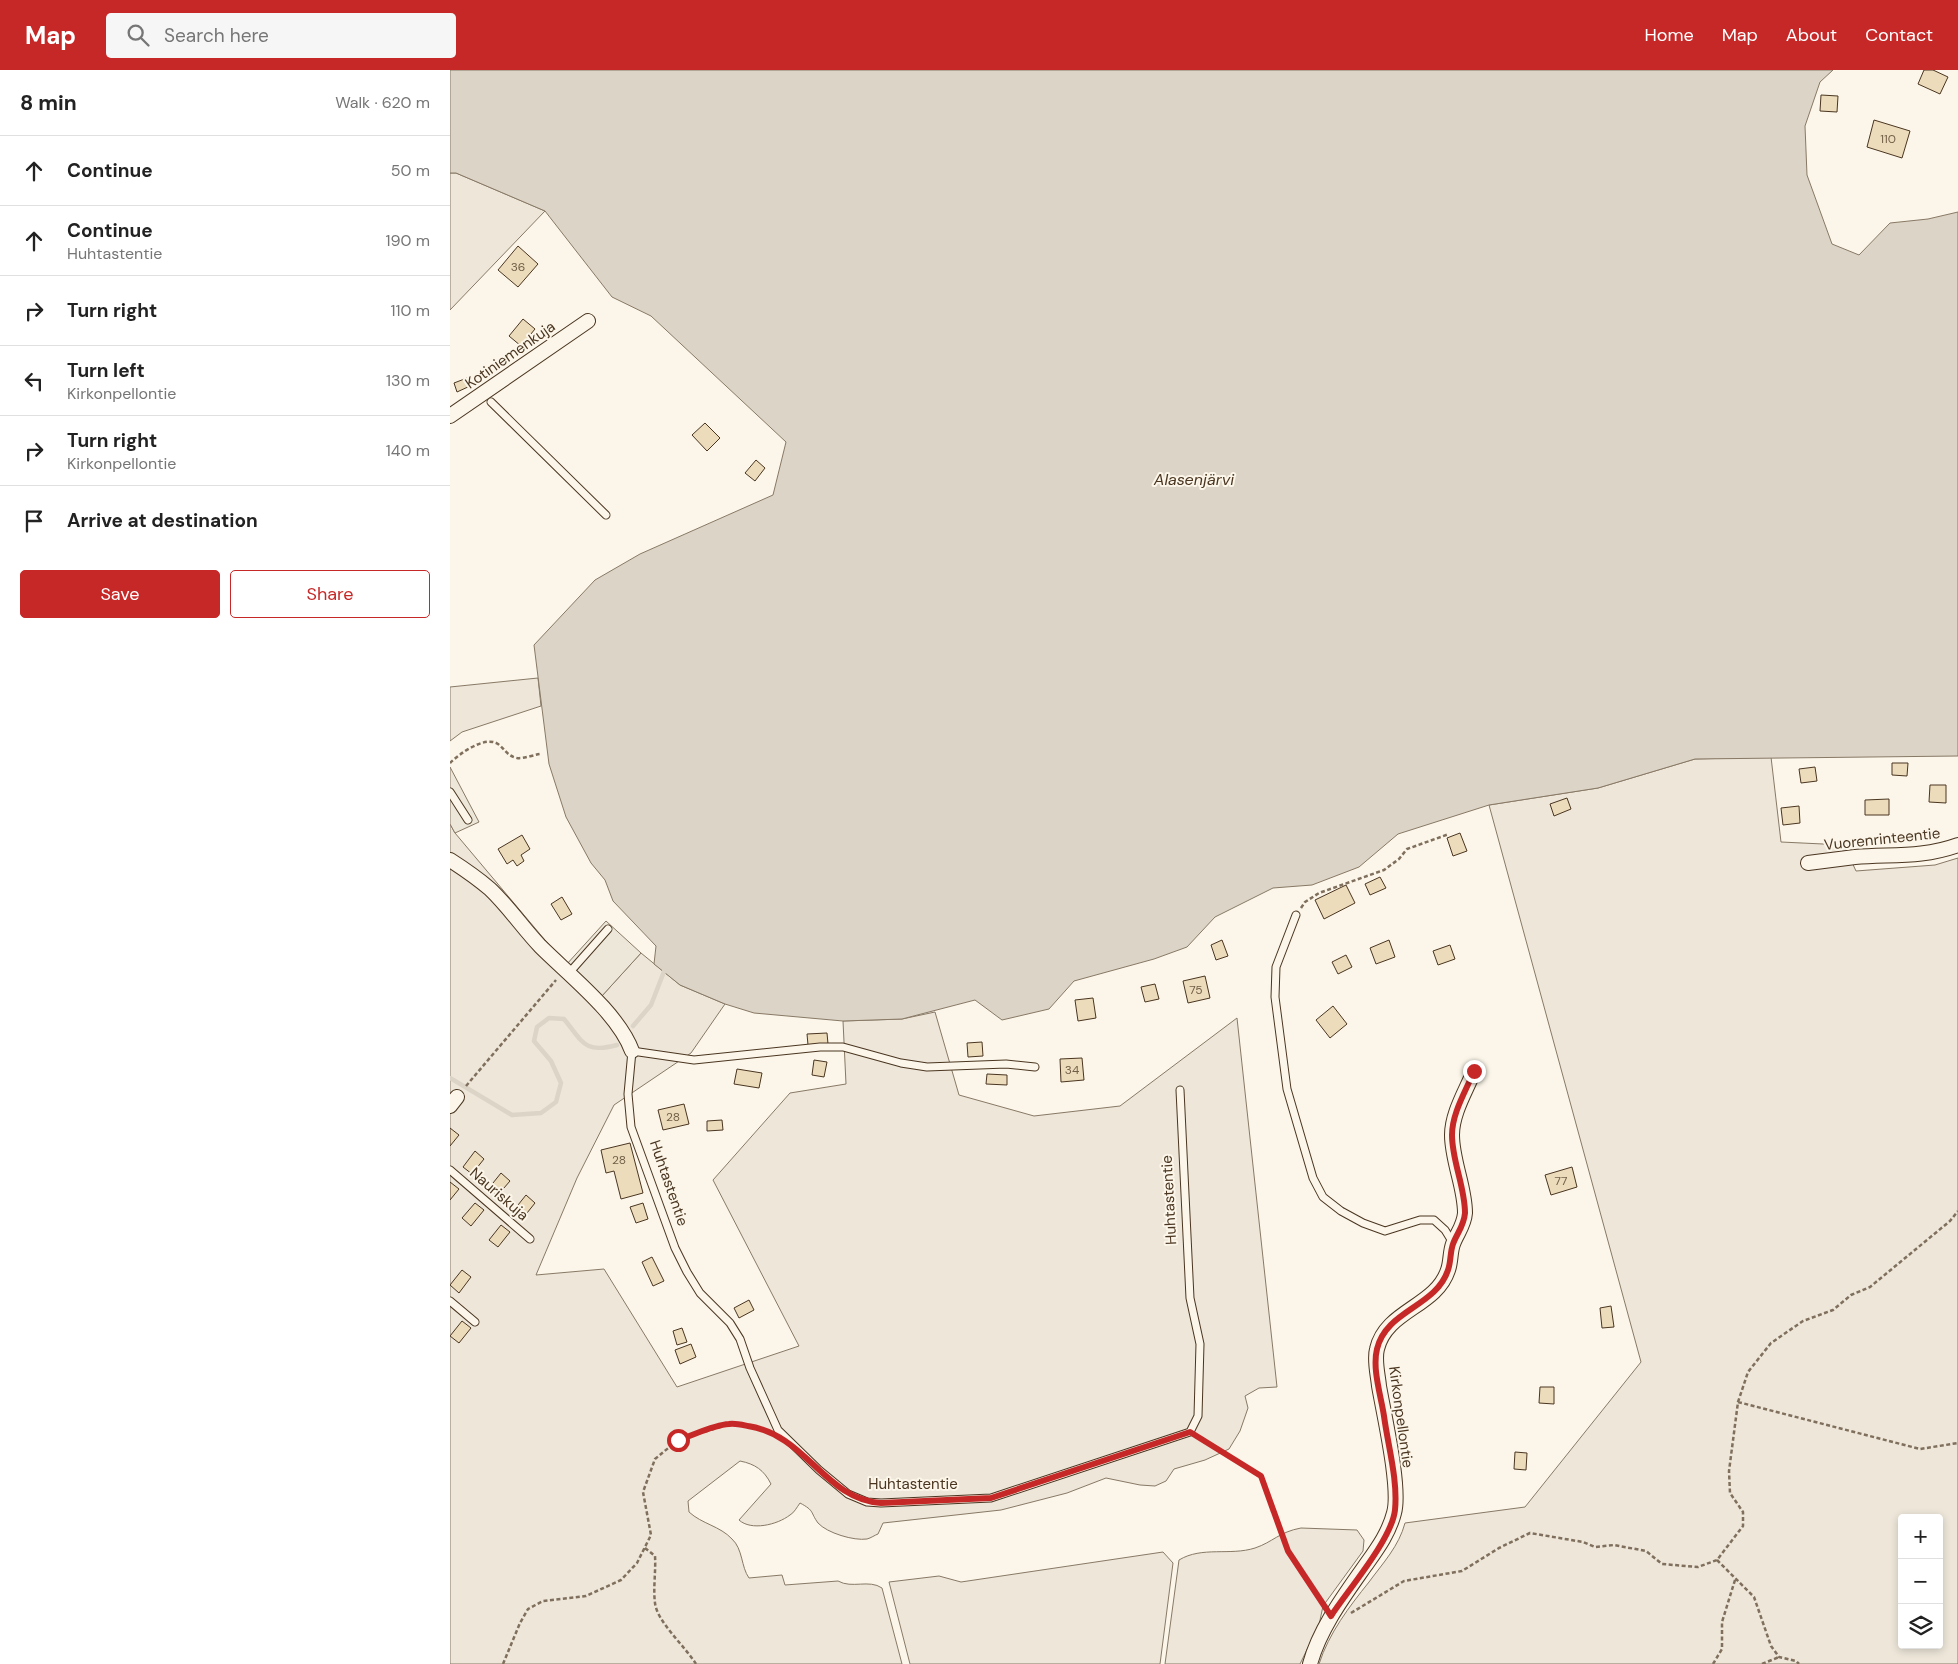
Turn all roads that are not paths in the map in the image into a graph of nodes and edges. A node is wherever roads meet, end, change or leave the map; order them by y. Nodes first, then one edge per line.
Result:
1 (588, 321) dead end
2 (491, 402) dead end
3 (450, 416) edge
4 (606, 515) dead end
5 (450, 792) edge
6 (468, 820) dead end
7 (1958, 845) edge
8 (450, 860) edge
9 (1808, 864) dead end
10 (1296, 915) road end
11 (608, 929) dead end
12 (567, 971) junction
13 (632, 1051) junction
14 (1035, 1067) dead end
15 (1474, 1071) dead end
16 (1180, 1090) dead end
17 (450, 1170) edge
18 (530, 1239) dead end
19 (1453, 1244) junction
20 (450, 1301) edge
21 (475, 1322) dead end
22 (1310, 1664) edge

1 - 3 street, Kotiniemenkuja
2 - 4 lane
5 - 6 lane
7 - 9 street, Vuorenrinteentie
8 - 12 street
10 - 19 lane
11 - 12 lane
12 - 13 street
13 - 14 lane
13 - 16 lane, Huhtastentie
15 - 19 street, Kirkonpellontie
17 - 18 lane, Nauriskuja
19 - 22 street, Kirkonpellontie
20 - 21 lane

